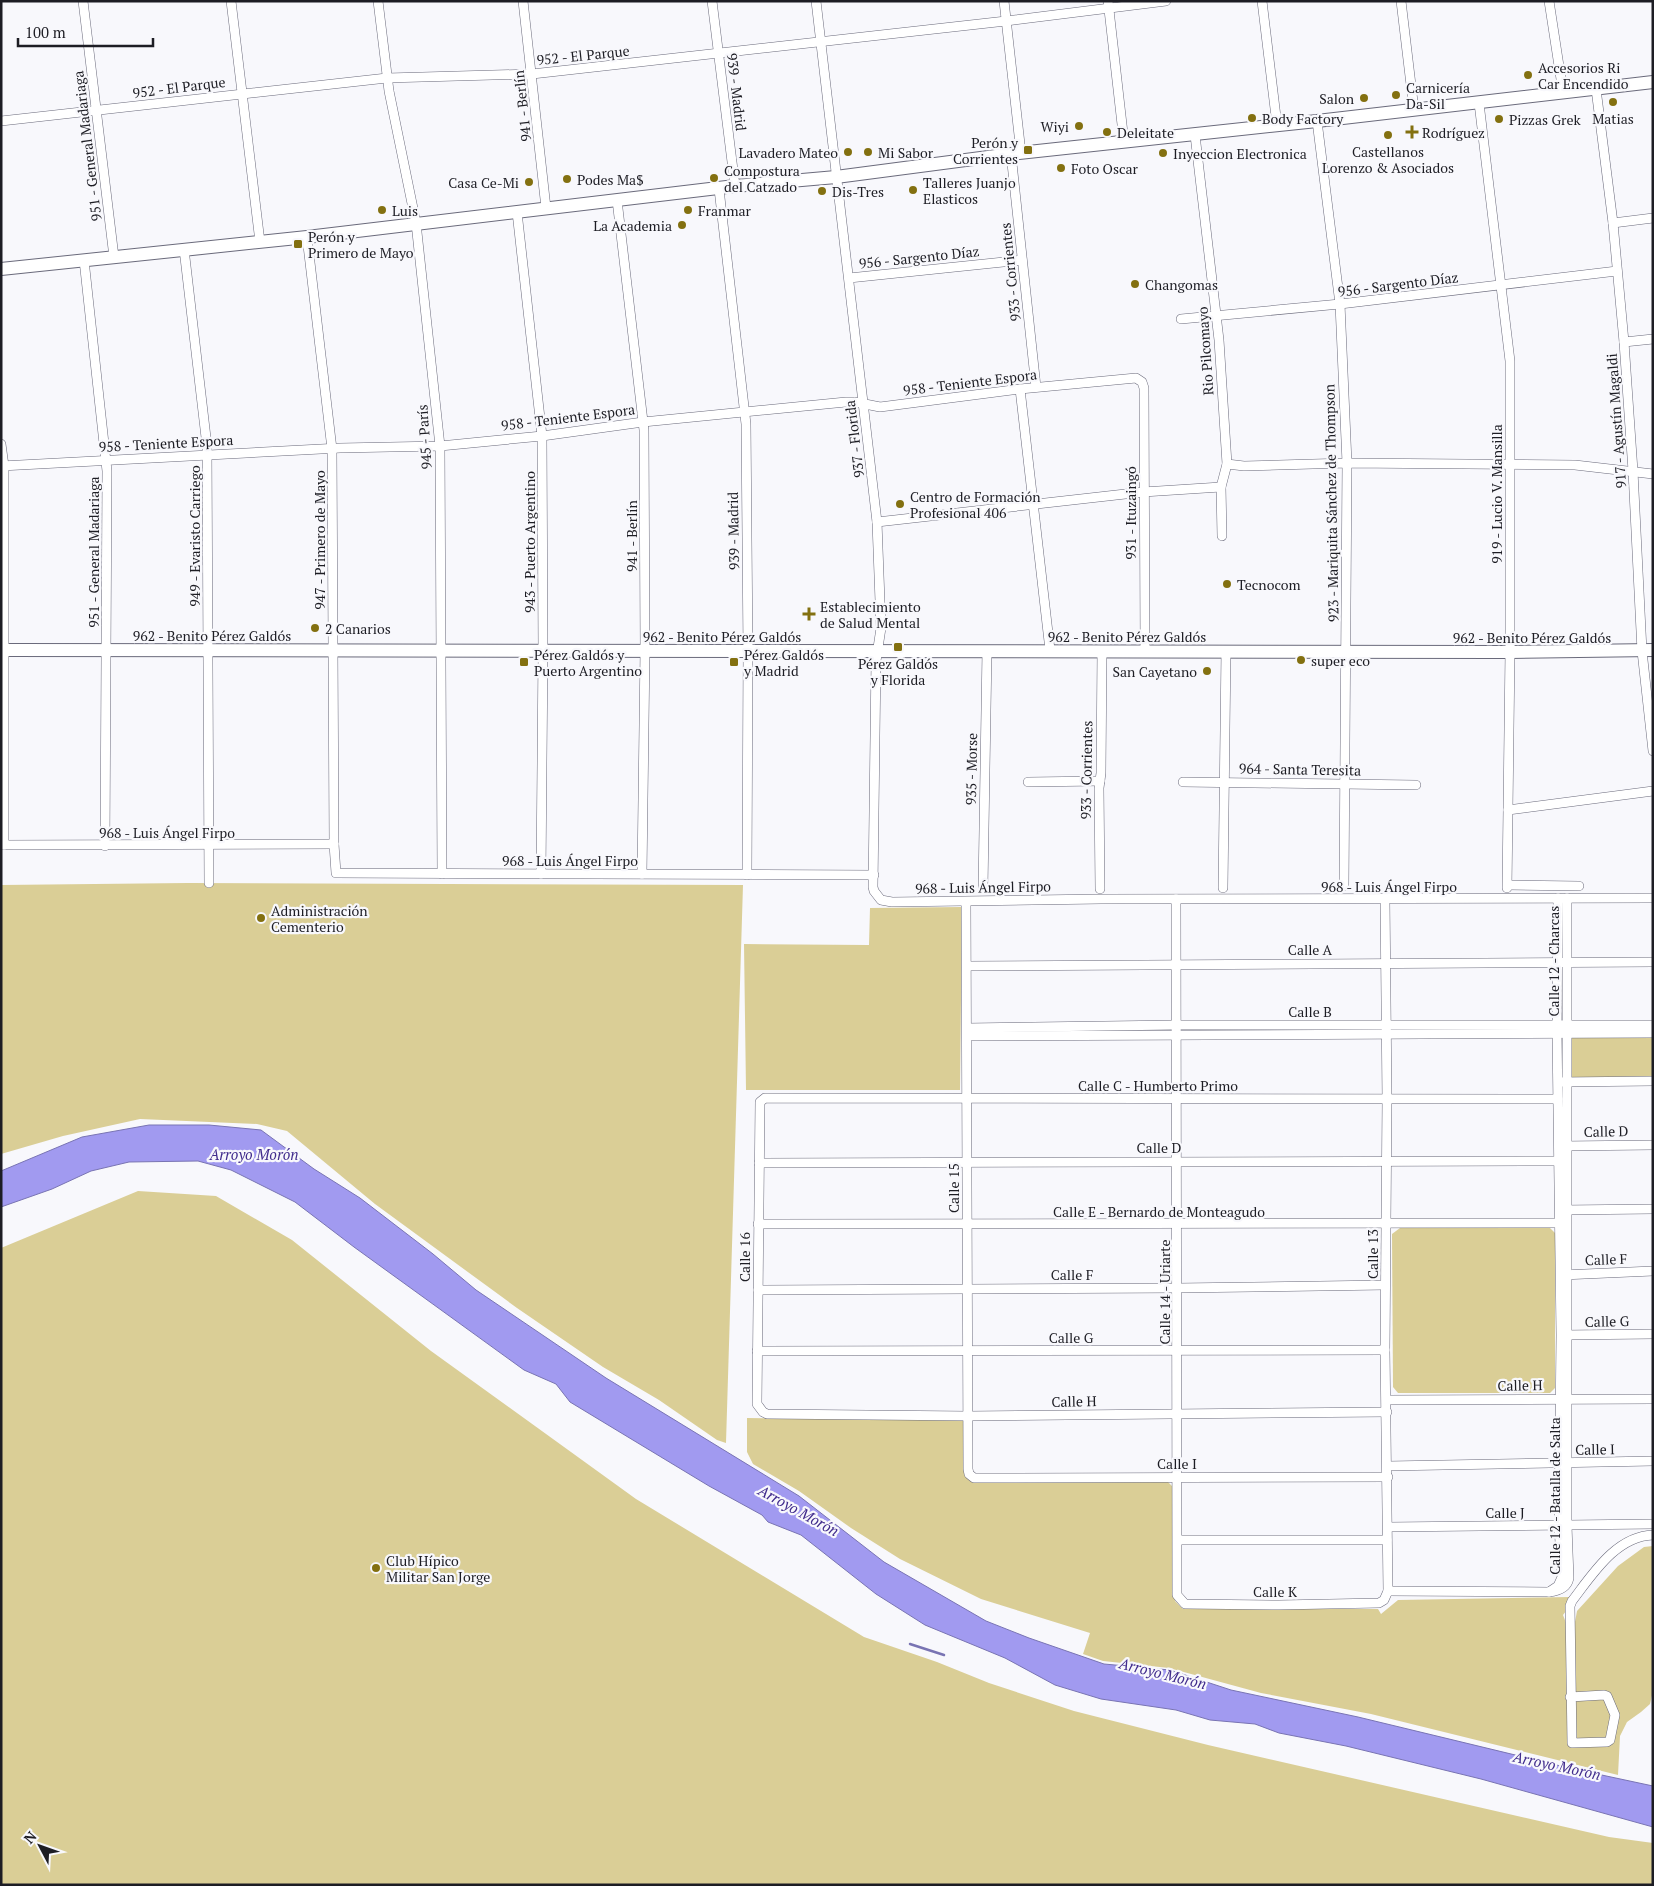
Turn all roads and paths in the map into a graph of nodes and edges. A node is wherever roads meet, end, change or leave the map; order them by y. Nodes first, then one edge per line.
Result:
1 (83, 1) edge
2 (231, 1) edge
3 (378, 1) edge
4 (523, 1) edge
5 (712, 1) edge
6 (816, 1) edge
7 (1004, 1) edge
8 (1166, 1) edge
9 (1262, 1) edge
10 (1401, 1) edge
11 (1549, 1) edge
12 (1108, 5) edge
13 (1006, 21) junction
14 (821, 41) junction
15 (718, 53) junction
16 (532, 74) junction
17 (387, 78) junction
18 (1653, 82) edge
19 (1596, 89) junction
20 (1563, 92) junction
21 (242, 93) junction
22 (1479, 102) junction
23 (96, 110) junction
24 (1414, 110) junction
25 (1, 121) edge
26 (1317, 121) junction
27 (1277, 125) junction
28 (1195, 135) junction
29 (1124, 142) junction
30 (1016, 153) junction
31 (836, 176) junction
32 (735, 186) junction
33 (719, 189) junction
34 (617, 200) junction
35 (546, 208) junction
36 (517, 212) junction
37 (1653, 218) edge
38 (416, 223) junction
39 (1613, 223) junction
40 (307, 237) junction
41 (260, 242) junction
42 (184, 249) junction
43 (114, 257) junction
44 (84, 260) junction
45 (1022, 260) junction
46 (1, 269) edge
47 (1617, 271) junction
48 (849, 278) junction
49 (1502, 286) junction
50 (1340, 304) junction
51 (1216, 317) junction
52 (1181, 319) dead end
53 (1653, 339) edge
54 (1624, 342) junction
55 (1136, 378) joint
56 (1036, 387) junction
57 (1020, 388) junction
58 (864, 404) junction
59 (744, 412) junction
60 (643, 422) junction
61 (542, 436) junction
62 (1, 444) edge
63 (440, 446) junction
64 (332, 449) junction
65 (207, 455) junction
66 (106, 460) junction
67 (1347, 463) junction
68 (1227, 464) junction
69 (1509, 465) junction
70 (2, 466) edge
71 (1634, 472) junction
72 (1653, 474) edge
73 (1221, 487) junction
74 (1143, 492) junction
75 (1034, 505) junction
76 (877, 522) junction
77 (1222, 536) dead end
78 (3, 650) edge
79 (107, 650) junction
80 (207, 650) junction
81 (645, 650) junction
82 (1050, 650) junction
83 (333, 651) junction
84 (441, 651) junction
85 (543, 651) junction
86 (748, 651) junction
87 (878, 651) junction
88 (987, 651) junction
89 (1102, 651) junction
90 (1145, 651) junction
91 (1226, 651) junction
92 (1346, 651) junction
93 (1647, 651) edge
94 (1510, 652) junction
95 (1653, 752) edge
96 (1100, 781) junction
97 (1028, 782) dead end
98 (1183, 782) dead end
99 (1225, 782) junction
100 (1346, 784) junction
101 (1416, 785) dead end
102 (1653, 791) edge
103 (1508, 810) junction
104 (334, 844) junction
105 (3, 845) edge
106 (209, 845) junction
107 (105, 846) junction
108 (336, 873) joint
109 (442, 874) junction
110 (541, 874) junction
111 (642, 874) junction
112 (747, 875) junction
113 (874, 875) junction
114 (209, 883) dead end
115 (1344, 886) dead end
116 (1579, 886) dead end
117 (983, 888) dead end
118 (1223, 888) dead end
119 (1100, 889) dead end
120 (1562, 898) junction
121 (1653, 898) edge
122 (1176, 899) junction
123 (1385, 900) junction
124 (966, 902) junction
125 (1385, 962) junction
126 (1561, 962) junction
127 (1653, 962) edge
128 (1176, 964) junction
129 (967, 966) junction
130 (1653, 1025) edge
131 (1385, 1029) junction
132 (1562, 1029) junction
133 (1176, 1030) junction
134 (967, 1032) junction
135 (1653, 1033) edge
136 (1653, 1081) edge
137 (1562, 1082) junction
138 (1175, 1098) junction
139 (1558, 1098) junction
140 (966, 1099) junction
141 (1387, 1099) junction
142 (760, 1102) joint
143 (1653, 1145) edge
144 (1563, 1146) junction
145 (1387, 1160) junction
146 (967, 1161) junction
147 (1175, 1161) junction
148 (1559, 1161) junction
149 (759, 1163) junction
150 (1653, 1208) edge
151 (1563, 1210) junction
152 (1560, 1223) junction
153 (758, 1224) junction
154 (967, 1224) junction
155 (1177, 1224) junction
156 (1385, 1224) junction
157 (1653, 1272) edge
158 (1563, 1275) junction
159 (1385, 1285) junction
160 (968, 1288) junction
161 (1177, 1288) junction
162 (758, 1290) junction
163 (1653, 1334) edge
164 (1564, 1335) junction
165 (1385, 1350) junction
166 (757, 1351) junction
167 (968, 1351) junction
168 (1177, 1351) junction
169 (1653, 1398) edge
170 (1564, 1399) junction
171 (1387, 1400) junction
172 (763, 1412) joint
173 (1387, 1412) junction
174 (1178, 1414) junction
175 (968, 1416) junction
176 (1653, 1461) edge
177 (1564, 1463) junction
178 (1388, 1466) junction
179 (969, 1474) joint
180 (1178, 1477) junction
181 (1388, 1477) junction
182 (1653, 1524) edge
183 (1563, 1526) junction
184 (1388, 1527) junction
185 (1653, 1535) edge
186 (1178, 1540) junction
187 (1387, 1540) junction
188 (1388, 1591) junction
189 (1177, 1595) joint
190 (1570, 1697) junction

1 - 23 street, 951 - General Madariaga
2 - 21 street
3 - 17 street, 945 - París
4 - 16 street, 941 - Berlín
5 - 15 street, 939 - Madrid
6 - 14 street, 937 - Florida
7 - 13 street, 933 - Corrientes
8 - 12 street, 952 - El Parque
9 - 27 street
10 - 24 street
11 - 20 street
12 - 13 street, 952 - El Parque
12 - 29 street
13 - 14 street, 952 - El Parque
13 - 30 street, 933 - Corrientes
14 - 15 street, 952 - El Parque
14 - 31 street, 937 - Florida
15 - 16 street, 952 - El Parque
15 - 32 street, 939 - Madrid
16 - 17 street, 952 - El Parque
16 - 35 street, 941 - Berlín
17 - 21 street, 952 - El Parque
17 - 38 street, 945 - París
18 - 19 main road
19 - 20 main road
19 - 39 street, 917 - Agustín Magaldi
20 - 22 main road
21 - 23 street, 952 - El Parque
21 - 41 street
22 - 24 main road
22 - 49 street, 919 - Lucio V. Mansilla
23 - 25 street, 952 - El Parque
23 - 43 street, 951 - General Madariaga
24 - 26 main road
26 - 27 main road
26 - 50 street, 923 - Mariquita Sánchez de Thompson
27 - 28 main road
28 - 29 main road
28 - 51 street, Rio Pilcomayo
29 - 30 main road
30 - 31 main road
30 - 45 street, 933 - Corrientes
31 - 32 main road
31 - 48 street, 937 - Florida
32 - 33 main road
33 - 34 main road
33 - 59 street, 939 - Madrid
34 - 35 main road
34 - 60 street, 941 - Berlín
35 - 36 main road
36 - 38 main road
36 - 61 street, 943 - Puerto Argentino
37 - 39 street
38 - 40 main road
38 - 63 street, 945 - París
39 - 47 street, 917 - Agustín Magaldi
40 - 41 main road
40 - 64 street, 947 - Primero de Mayo
41 - 42 main road
42 - 43 main road
42 - 65 street, 949 - Evaristo Carriego
43 - 44 main road
44 - 46 main road
44 - 66 street, 951 - General Madariaga
45 - 48 street, 956 - Sargento Díaz
45 - 56 street, 933 - Corrientes
47 - 49 street, 956 - Sargento Díaz
47 - 54 street, 917 - Agustín Magaldi
48 - 58 street, 937 - Florida
49 - 50 street, 956 - Sargento Díaz
49 - 69 street, 919 - Lucio V. Mansilla
50 - 51 street, 956 - Sargento Díaz
50 - 67 street, 923 - Mariquita Sánchez de Thompson
51 - 52 street, 956 - Sargento Díaz
51 - 68 street, Rio Pilcomayo
53 - 54 street
54 - 71 street, 917 - Agustín Magaldi
55 - 56 street, 958 - Teniente Espora
55 - 74 street, 931 - Ituzaingó
56 - 57 street, 958 - Teniente Espora
57 - 58 street, 958 - Teniente Espora
57 - 75 street
58 - 59 street, 958 - Teniente Espora
58 - 76 street, 937 - Florida
59 - 60 street, 958 - Teniente Espora
59 - 86 street, 939 - Madrid
60 - 61 street, 958 - Teniente Espora
60 - 81 street, 941 - Berlín
61 - 63 street, 958 - Teniente Espora
61 - 85 street, 943 - Puerto Argentino
62 - 70 street
63 - 64 street, 958 - Teniente Espora
63 - 84 street, 945 - París
64 - 65 street, 958 - Teniente Espora
64 - 83 street, 947 - Primero de Mayo
65 - 66 street, 958 - Teniente Espora
65 - 80 street, 949 - Evaristo Carriego
66 - 70 street, 958 - Teniente Espora
66 - 79 street, 951 - General Madariaga
67 - 68 street
67 - 69 street
67 - 92 street, 923 - Mariquita Sánchez de Thompson
68 - 73 street, Rio Pilcomayo
69 - 71 street
69 - 94 street, 919 - Lucio V. Mansilla
70 - 78 street
71 - 72 street
71 - 93 street, 917 - Agustín Magaldi
73 - 74 street
73 - 77 street, Rio Pilcomayo
74 - 75 street
74 - 90 street, 931 - Ituzaingó
75 - 76 street
75 - 82 street
76 - 87 street, 937 - Florida
78 - 79 main road, 962 - Benito Pérez Galdós
78 - 105 street
79 - 80 main road, 962 - Benito Pérez Galdós
79 - 107 street, 951 - General Madariaga
80 - 83 main road, 962 - Benito Pérez Galdós
80 - 106 street, 949 - Evaristo Carriego
81 - 85 main road, 962 - Benito Pérez Galdós
81 - 86 main road, 962 - Benito Pérez Galdós
81 - 111 street, 941 - Berlín
82 - 88 main road, 962 - Benito Pérez Galdós
82 - 89 main road, 962 - Benito Pérez Galdós
83 - 84 main road, 962 - Benito Pérez Galdós
83 - 104 street, 947 - Primero de Mayo
84 - 85 main road, 962 - Benito Pérez Galdós
84 - 109 street, 945 - París
85 - 110 street, 943 - Puerto Argentino
86 - 87 main road, 962 - Benito Pérez Galdós
86 - 112 street, 939 - Madrid
87 - 88 main road, 962 - Benito Pérez Galdós
87 - 113 street, 937 - Florida
88 - 117 street, 935 - Morse
89 - 90 main road, 962 - Benito Pérez Galdós
89 - 96 street, 933 - Corrientes
90 - 91 main road, 962 - Benito Pérez Galdós
91 - 92 main road, 962 - Benito Pérez Galdós
91 - 99 street
92 - 94 main road, 962 - Benito Pérez Galdós
92 - 100 street, 923 - Mariquita Sánchez de Thompson
93 - 94 main road, 962 - Benito Pérez Galdós
93 - 95 street, 917 - Agustín Magaldi
94 - 103 street, 919 - Lucio V. Mansilla
96 - 97 street
96 - 119 street, 933 - Corrientes
98 - 99 street, 964 - Santa Teresita
99 - 100 street, 964 - Santa Teresita
99 - 118 street
100 - 101 street, 964 - Santa Teresita
100 - 115 street, 923 - Mariquita Sánchez de Thompson
102 - 103 street
103 - 116 street, 919 - Lucio V. Mansilla
104 - 106 street, 968 - Luis Ángel Firpo
104 - 108 street, 947 - Primero de Mayo
105 - 107 street, 968 - Luis Ángel Firpo
106 - 107 street, 968 - Luis Ángel Firpo
106 - 114 street, 949 - Evaristo Carriego
108 - 109 street, 968 - Luis Ángel Firpo
109 - 110 street, 968 - Luis Ángel Firpo
110 - 111 street, 968 - Luis Ángel Firpo
111 - 112 street, 968 - Luis Ángel Firpo
112 - 113 street, 968 - Luis Ángel Firpo
113 - 124 street, 968 - Luis Ángel Firpo
120 - 121 street, 968 - Luis Ángel Firpo
120 - 123 street, 968 - Luis Ángel Firpo
120 - 126 street, Calle 12 - Charcas
122 - 123 street, 968 - Luis Ángel Firpo
122 - 124 street, 968 - Luis Ángel Firpo
122 - 128 street, Calle 14 - Uriarte
123 - 125 street, Calle 13
124 - 129 street, Calle 15
125 - 126 street, Calle A
125 - 128 street, Calle A
125 - 131 street, Calle 13
126 - 127 street, Calle A
126 - 132 street, Calle 12 - Charcas
128 - 129 street, Calle A
128 - 133 street, Calle 14 - Uriarte
129 - 134 street, Calle 15
130 - 132 street, Calle B
131 - 132 street, Calle B
131 - 133 street, Calle B
131 - 141 street, Calle 13
132 - 135 street, Calle B
132 - 137 street, Calle 12 - Batalla de Salta
133 - 134 street, Calle B
133 - 138 street, Calle 14 - Uriarte
134 - 140 street, Calle 15
136 - 137 street
137 - 139 street, Calle 12 - Batalla de Salta
137 - 144 street, Calle 12 - Batalla de Salta
138 - 140 street, Calle C - Humberto Primo
138 - 141 street, Calle C - Humberto Primo
138 - 147 street, Calle 14 - Uriarte
139 - 141 street, Calle C - Humberto Primo
139 - 144 street, Calle 12 - Batalla de Salta
140 - 142 street, Calle C - Humberto Primo
140 - 146 street, Calle 15
141 - 145 street, Calle 13
142 - 149 street, Calle 16
143 - 144 street, Calle D
144 - 148 street, Calle 12 - Batalla de Salta
144 - 151 street, Calle 12 - Batalla de Salta
145 - 147 street, Calle D
145 - 148 street, Calle D
145 - 156 street, Calle 13
146 - 147 street, Calle D
146 - 149 street, Calle D
146 - 154 street, Calle 15
147 - 155 street, Calle 14 - Uriarte
148 - 151 street, Calle 12 - Batalla de Salta
149 - 153 street, Calle 16
150 - 151 street
151 - 152 street, Calle 12 - Batalla de Salta
151 - 158 street, Calle 12 - Batalla de Salta
152 - 156 street, Calle E - Bernardo de Monteagudo
152 - 158 street, Calle 12 - Batalla de Salta
153 - 154 street, Calle E - Bernardo de Monteagudo
153 - 162 street, Calle 16
154 - 155 street, Calle E - Bernardo de Monteagudo
154 - 160 street, Calle 15
155 - 156 street, Calle E - Bernardo de Monteagudo
155 - 161 street, Calle 14 - Uriarte
156 - 159 street, Calle 13
157 - 158 street, Calle F
158 - 164 street, Calle 12 - Batalla de Salta
159 - 161 street, Calle F
159 - 165 street, Calle 13
160 - 161 street, Calle F
160 - 162 street, Calle F
160 - 167 street, Calle 15
161 - 168 street, Calle 14 - Uriarte
162 - 166 street, Calle 16
163 - 164 street, Calle G
164 - 170 street, Calle 12 - Batalla de Salta
165 - 168 street, Calle G
165 - 171 street, Calle 13
166 - 167 street, Calle G
166 - 172 street, Calle 16
167 - 168 street, Calle G
167 - 175 street, Calle 15
168 - 174 street, Calle 14 - Uriarte
169 - 170 street, Calle H
170 - 171 street, Calle H
170 - 177 street, Calle 12 - Batalla de Salta
171 - 173 street, Calle 13
172 - 175 street, Calle H
173 - 174 street, Calle H
173 - 178 street, Calle 13
174 - 175 street, Calle H
174 - 180 street, Calle 14 - Uriarte
175 - 179 street, Calle 15
176 - 177 street, Calle I
177 - 178 street, Calle I
177 - 183 street, Calle 12 - Batalla de Salta
178 - 181 street, Calle 13
179 - 180 street, Calle I
180 - 181 street, Calle I
180 - 186 street, Calle 14 - Uriarte
181 - 184 street, Calle 13
182 - 183 street, Calle J
183 - 184 street, Calle J
183 - 188 street, Calle 12 - Batalla de Salta
184 - 187 street, Calle 13
185 - 190 street
186 - 187 street
186 - 189 street, Calle 14 - Uriarte
187 - 188 street, Calle 13
188 - 189 street, Calle K
190 - 190 street

